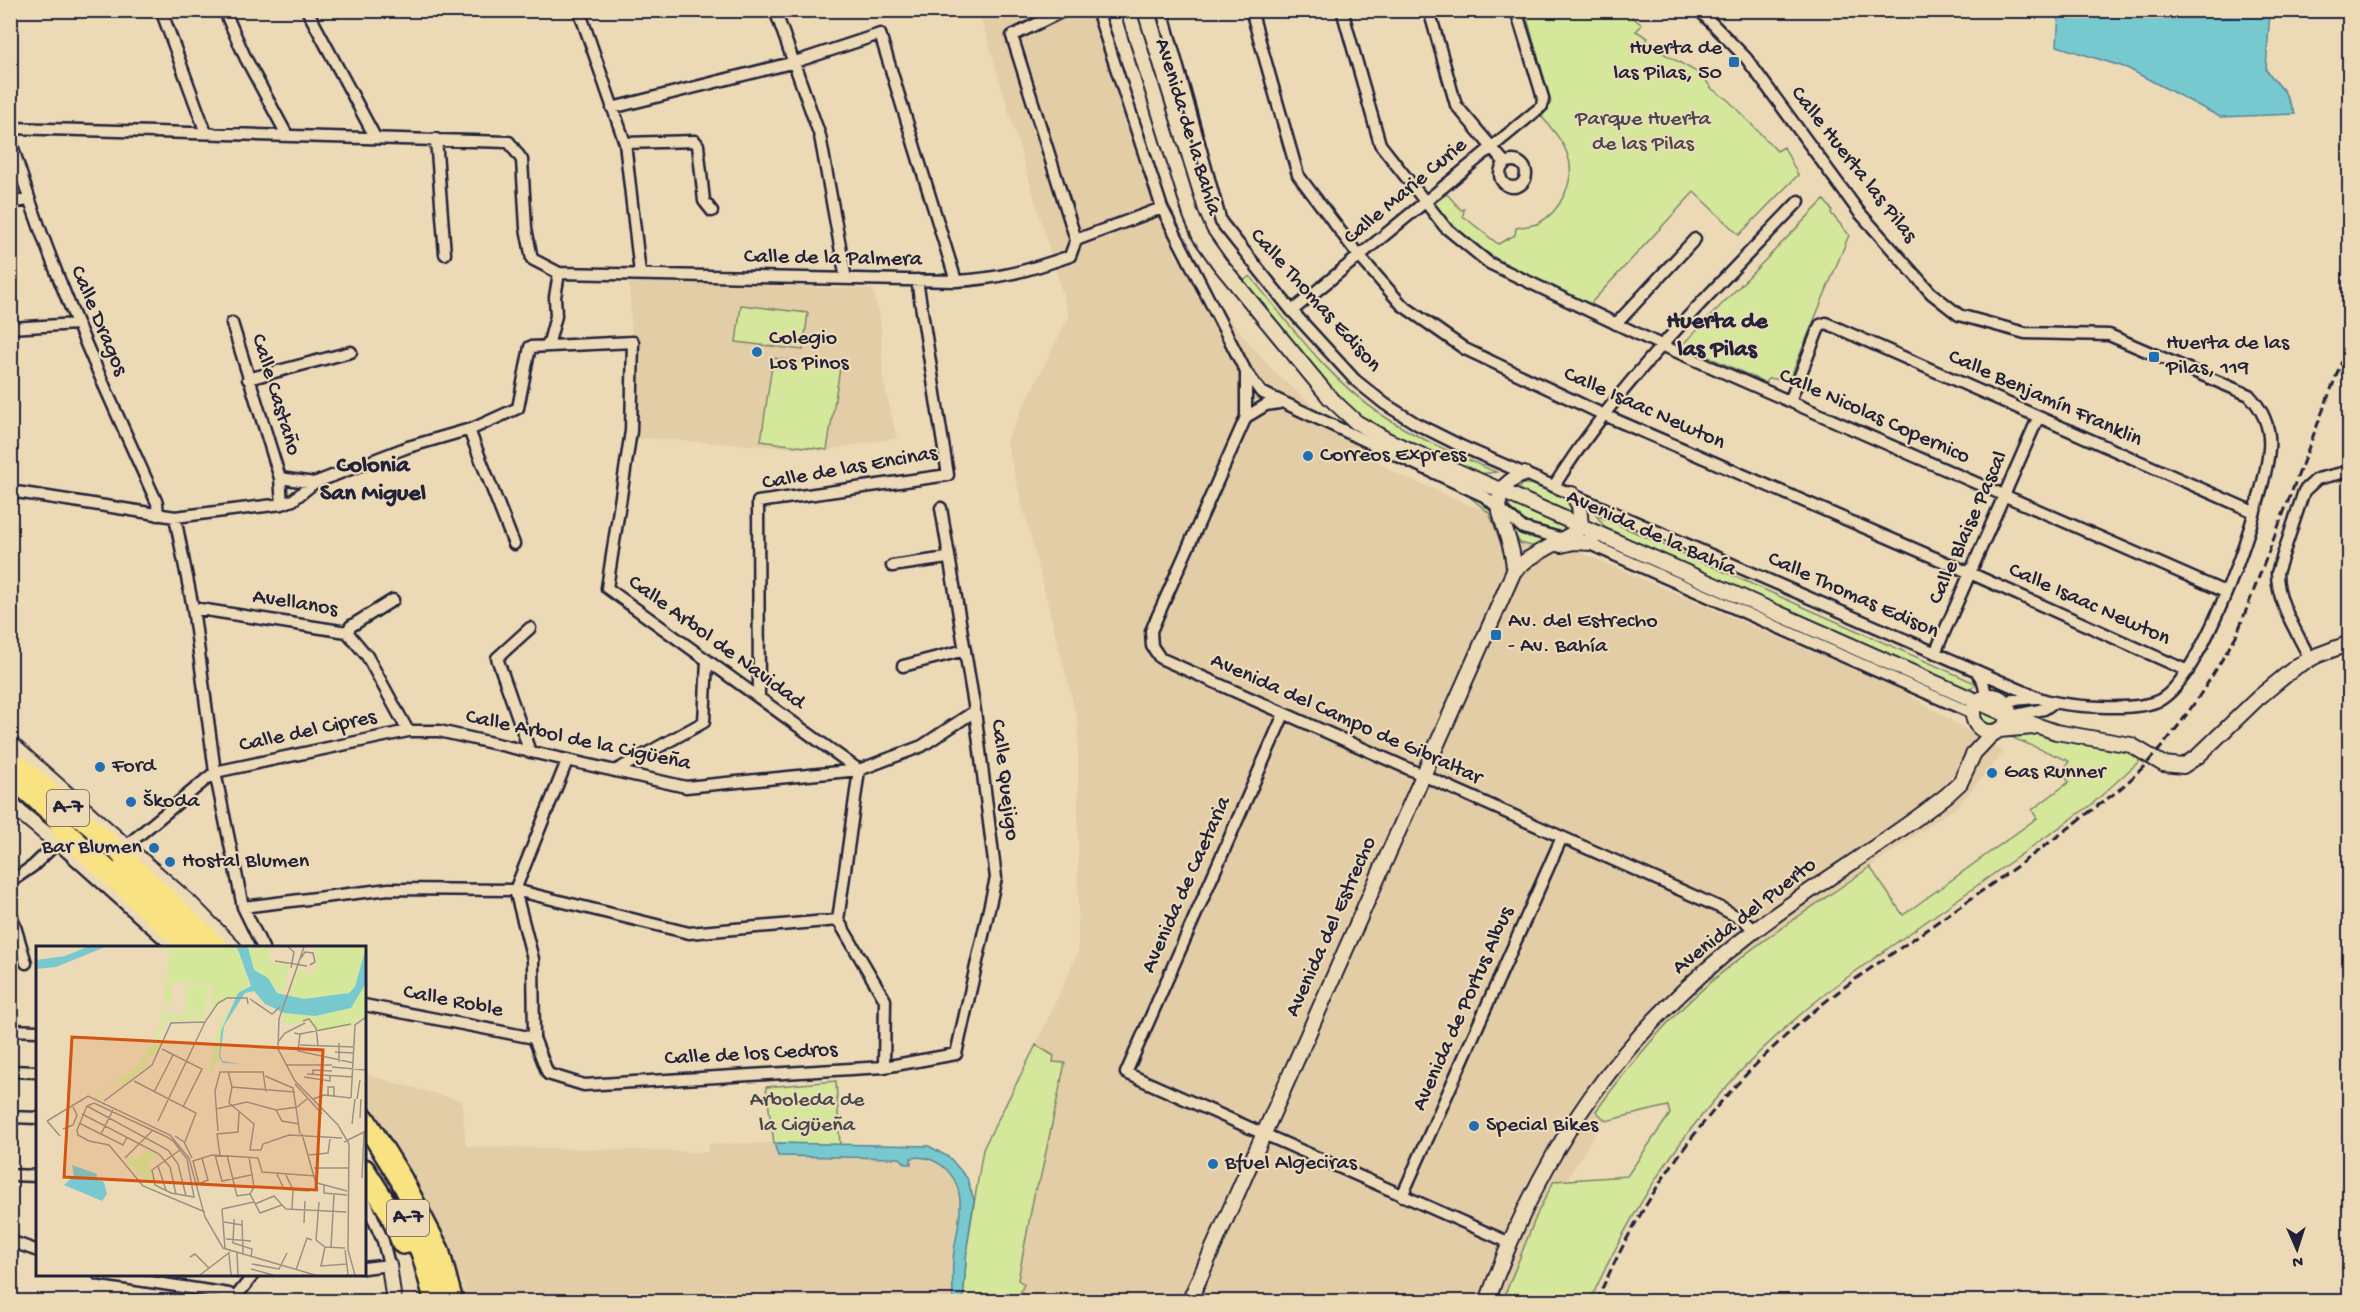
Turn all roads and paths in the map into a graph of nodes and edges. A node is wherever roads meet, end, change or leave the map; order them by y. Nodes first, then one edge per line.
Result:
1 (161, 10) edge
2 (224, 10) edge
3 (307, 10) edge
4 (579, 10) edge
5 (775, 10) edge
6 (1065, 10) edge
7 (1097, 10) edge
8 (1128, 10) edge
9 (1162, 10) edge
10 (1251, 10) edge
11 (1342, 10) edge
12 (1429, 10) edge
13 (1516, 10) edge
14 (1699, 10) edge
15 (795, 62) junction
16 (612, 108) junction
17 (10, 128) edge
18 (206, 133) junction
19 (287, 135) junction
20 (375, 137) junction
21 (10, 138) edge
22 (436, 139) junction
23 (625, 143) junction
24 (1491, 146) junction
25 (1505, 164) dead end
26 (28, 200) junction
27 (1799, 201) dead end
28 (1424, 202) junction
29 (10, 203) edge
30 (1162, 208) junction
31 (712, 211) dead end
32 (1695, 239) dead end
33 (1076, 240) junction
34 (445, 254) dead end
35 (1359, 255) junction
36 (559, 273) junction
37 (640, 273) junction
38 (846, 279) junction
39 (917, 280) junction
40 (957, 281) junction
41 (1292, 312) junction
42 (232, 323) dead end
43 (77, 324) junction
44 (1616, 324) junction
45 (10, 328) edge
46 (1661, 345) junction
47 (548, 346) junction
48 (351, 352) dead end
49 (1246, 372) junction
50 (248, 379) junction
51 (1790, 401) junction
52 (1279, 403) junction
53 (1602, 414) junction
54 (1246, 417) junction
55 (2038, 418) junction
56 (469, 430) junction
57 (2349, 471) edge
58 (1524, 474) junction
59 (280, 478) junction
60 (314, 483) junction
61 (1554, 486) junction
62 (1500, 490) junction
63 (10, 491) edge
64 (1572, 494) junction
65 (2004, 495) junction
66 (282, 504) junction
67 (941, 508) dead end
68 (1500, 508) junction
69 (2254, 512) junction
70 (158, 515) junction
71 (175, 517) junction
72 (1581, 526) junction
73 (1563, 539) junction
74 (1592, 543) junction
75 (514, 544) dead end
76 (1536, 554) junction
77 (947, 558) junction
78 (892, 566) dead end
79 (1514, 571) junction
80 (1971, 573) junction
81 (2225, 592) junction
82 (393, 600) dead end
83 (193, 608) junction
84 (530, 628) dead end
85 (347, 632) junction
86 (2349, 643) edge
87 (965, 650) junction
88 (1935, 653) junction
89 (2310, 659) junction
90 (707, 660) junction
91 (903, 666) dead end
92 (2188, 670) junction
93 (1976, 671) junction
94 (759, 698) junction
95 (2039, 698) junction
96 (2003, 701) junction
97 (2053, 703) junction
98 (1977, 708) junction
99 (975, 711) junction
100 (1284, 714) junction
101 (2010, 716) junction
102 (2038, 727) junction
103 (1999, 730) junction
104 (408, 731) junction
105 (10, 744) edge
106 (530, 752) junction
107 (1974, 753) junction
108 (10, 757) edge
109 (567, 761) junction
110 (10, 770) edge
111 (859, 770) junction
112 (215, 771) junction
113 (615, 771) junction
114 (1423, 775) junction
115 (10, 777) edge
116 (10, 791) edge
117 (10, 804) edge
118 (60, 836) junction
119 (1562, 837) junction
120 (125, 853) junction
121 (10, 882) edge
122 (515, 890) junction
123 (243, 907) junction
124 (10, 910) edge
125 (838, 920) junction
126 (1755, 931) junction
127 (172, 946) edge
128 (189, 946) edge
129 (216, 946) edge
130 (232, 946) edge
131 (262, 946) edge
132 (26, 963) dead end
133 (366, 1005) edge
134 (10, 1030) edge
135 (36, 1031) edge
136 (534, 1038) junction
137 (956, 1054) joint
138 (884, 1067) junction
139 (10, 1071) edge
140 (36, 1072) edge
141 (10, 1117) edge
142 (36, 1118) edge
143 (366, 1122) edge
144 (1263, 1133) junction
145 (366, 1144) edge
146 (366, 1173) edge
147 (10, 1175) edge
148 (36, 1176) edge
149 (1402, 1196) junction
150 (366, 1203) edge
151 (10, 1242) edge
152 (1508, 1242) junction
153 (36, 1250) edge
154 (389, 1265) junction
155 (366, 1268) edge
156 (105, 1276) edge
157 (253, 1276) edge
158 (236, 1300) edge
159 (426, 1301) edge
160 (394, 1302) edge
161 (452, 1302) edge
162 (1189, 1302) edge
163 (1487, 1302) edge

1 - 18 street
2 - 19 street
3 - 20 street
4 - 16 street
5 - 15 street
6 - 33 street
7 - 30 street
8 - 62 street, Avenida de la Bahía
9 - 41 street, Calle Thomas Edison
10 - 35 street, Calle Isaac Newton
11 - 28 street, Calle Nicolas Copernico
12 - 24 street
13 - 24 street, Calle Marie Curie
14 - 69 street, Calle Huerta las Pilas
15 - 16 street
15 - 38 street
15 - 40 street
16 - 23 street
17 - 18 street, Calle de la Palmera
18 - 19 street, Calle de la Palmera
19 - 20 street, Calle de la Palmera
20 - 22 street, Calle de la Palmera
21 - 26 street, Calle Dragos
22 - 34 street
22 - 36 street, Calle de la Palmera
23 - 31 street
23 - 37 street
24 - 25 street
24 - 28 street, Calle Marie Curie
26 - 29 street
26 - 43 street, Calle Dragos
27 - 46 street
28 - 35 street, Calle Marie Curie
28 - 44 street, Calle Nicolas Copernico
30 - 33 street, Calle de la Palmera
30 - 49 street, Avenida de la Bahía
32 - 44 street
33 - 40 street, Calle de la Palmera
35 - 41 street, Calle Marie Curie
35 - 53 street, Calle Isaac Newton
36 - 37 street, Calle de la Palmera
36 - 47 street
37 - 38 street, Calle de la Palmera
38 - 39 street, Calle de la Palmera
39 - 40 street, Calle de la Palmera
39 - 94 street, Calle de las Encinas
41 - 58 street, Calle Thomas Edison
42 - 50 street, Calle Castaño
43 - 45 street
43 - 70 street, Calle Dragos
44 - 46 street, Calle Nicolas Copernico
46 - 51 street, Calle Nicolas Copernico
46 - 53 street
47 - 56 street
47 - 90 street, Calle Arbol de Navidad
48 - 50 street
49 - 52 street, Avenida de la Bahía
49 - 54 street, Avenida del Campo de Gibraltar
50 - 59 street, Calle Castaño
51 - 55 street, Calle Benjamín Franklin
51 - 65 street, Calle Nicolas Copernico
52 - 54 street
52 - 68 street, Avenida de la Bahía
53 - 61 street
53 - 80 street, Calle Isaac Newton
54 - 100 street, Avenida del Campo de Gibraltar
55 - 65 street, Calle Blaise Pascal
55 - 69 street, Calle Benjamín Franklin
56 - 60 street
56 - 75 street
57 - 89 street
58 - 61 street, Calle Thomas Edison
58 - 62 street
59 - 60 street
59 - 66 street, Calle Castaño
60 - 66 street
61 - 64 street, Calle Thomas Edison
62 - 68 street
62 - 72 street, Avenida de la Bahía
63 - 70 street
64 - 72 street
64 - 88 street, Calle Thomas Edison
65 - 80 street, Calle Blaise Pascal
65 - 81 street, Calle Nicolas Copernico
66 - 71 street
67 - 77 street, Calle Quejigo
68 - 73 street, Avenida de la Bahía
68 - 79 street
69 - 81 street, Calle Huerta las Pilas
70 - 71 street
71 - 83 street
72 - 73 street
72 - 98 street, Avenida de la Bahía
73 - 74 street, Avenida de la Bahía
73 - 76 street
74 - 76 street
74 - 98 street, Avenida de la Bahía
76 - 79 street
77 - 78 street
77 - 87 street, Calle Quejigo
79 - 114 street, Avenida del Estrecho
80 - 88 street, Calle Blaise Pascal
80 - 92 street, Calle Isaac Newton
81 - 92 street, Calle Huerta las Pilas
82 - 85 street
83 - 85 street, Avellanos
83 - 112 street
84 - 106 street
85 - 104 street, Avellanos
86 - 89 street, Avenida de la Bahía
87 - 91 street
87 - 99 street, Calle Quejigo
88 - 93 street, Calle Thomas Edison
89 - 102 street, Avenida de la Bahía
90 - 94 street, Calle Arbol de Navidad
90 - 113 street
92 - 97 street, Calle Huerta las Pilas
93 - 95 street, Calle Thomas Edison
93 - 98 street
94 - 111 street, Calle Arbol de Navidad
95 - 96 street
95 - 97 street
96 - 98 street
96 - 101 street
97 - 101 street
98 - 101 street, Avenida de la Bahía
98 - 103 street
98 - 107 street
99 - 111 street, Calle Arbol de la Cigüeña
99 - 137 street, Calle Quejigo
100 - 114 street, Avenida del Campo de Gibraltar
100 - 144 street, Avenida de Caetaria
101 - 102 street, Avenida de la Bahía
101 - 103 street
102 - 103 street
103 - 107 street
104 - 106 street, Calle Arbol de la Cigüeña
104 - 112 street, Calle del Cipres
105 - 120 street
106 - 109 street, Calle Arbol de la Cigüeña
107 - 126 street, Avenida del Puerto
108 - 120 highway, A-7
109 - 113 street, Calle Arbol de la Cigüeña
109 - 122 street
110 - 120 highway
111 - 113 street, Calle Arbol de la Cigüeña
111 - 125 street
112 - 120 street
112 - 123 street
114 - 119 street, Avenida del Campo de Gibraltar
114 - 144 street, Avenida del Estrecho
115 - 118 highway
116 - 118 highway, A-7
117 - 118 street
118 - 121 street
118 - 127 street
118 - 128 highway, A-7
119 - 126 street, Avenida del Campo de Gibraltar
119 - 149 street, Avenida de Portus Albus
120 - 129 highway, A-7
120 - 130 street
122 - 123 street
122 - 125 street
122 - 136 street
123 - 131 street
124 - 132 street
125 - 138 street
126 - 152 street, Avenida del Puerto
133 - 136 street, Calle Roble
134 - 135 street
136 - 138 street, Calle de los Cedros
137 - 138 street, Calle de los Cedros
139 - 140 street
141 - 142 street
143 - 161 highway
144 - 149 street
144 - 162 street, Avenida del Estrecho
145 - 159 highway, A-7
146 - 159 highway, A-7
147 - 148 street
149 - 152 street
150 - 154 street
151 - 153 street
152 - 163 street, Avenida del Puerto
154 - 155 street
154 - 160 street
156 - 158 street
157 - 158 street

